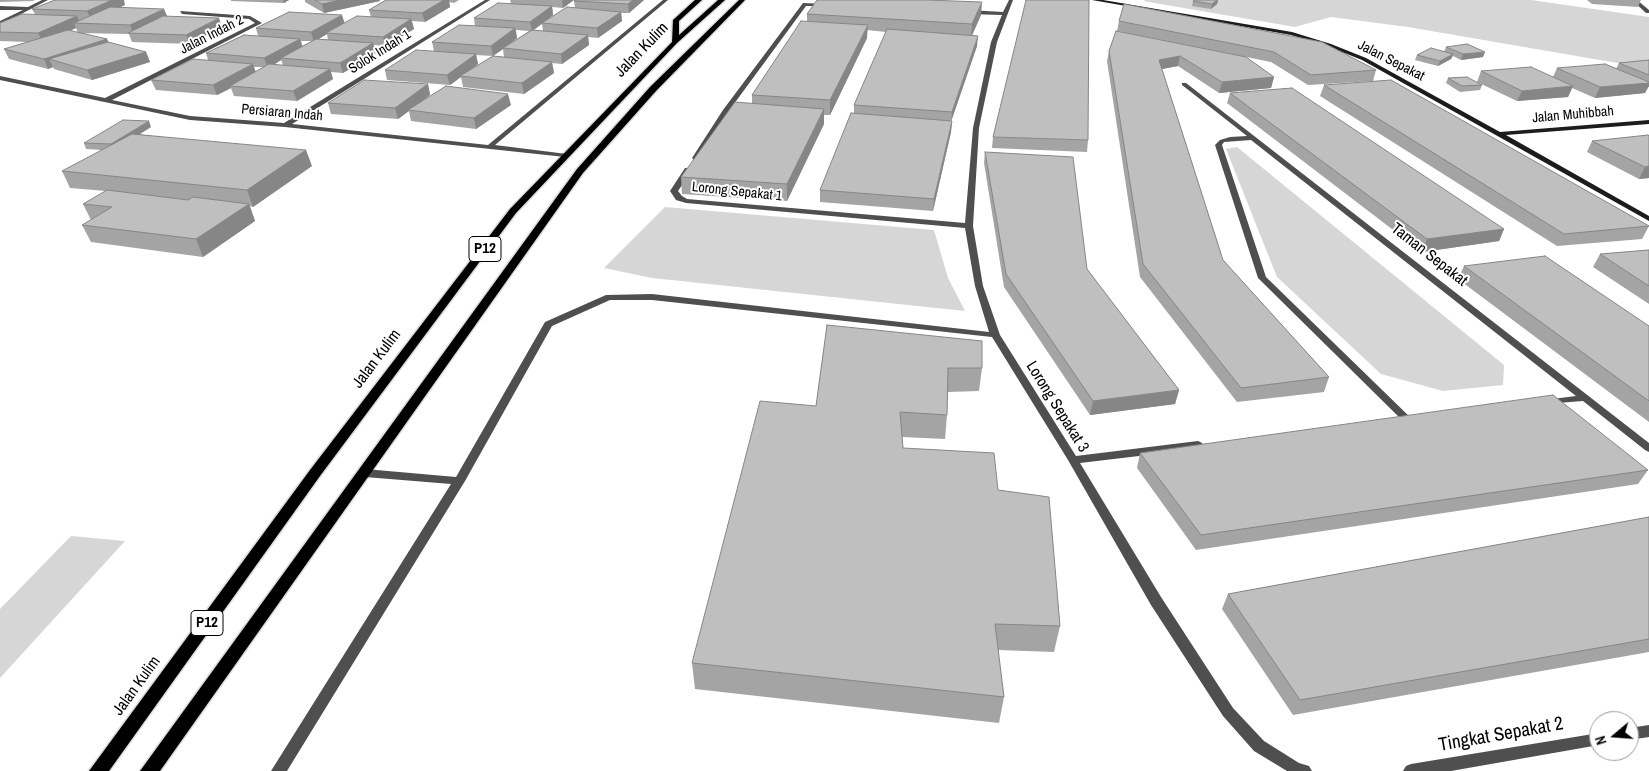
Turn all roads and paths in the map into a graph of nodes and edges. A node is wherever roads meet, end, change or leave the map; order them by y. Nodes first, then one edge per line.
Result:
1 (46, 0) edge
2 (488, 0) edge
3 (666, 0) edge
4 (699, 0) edge
5 (722, 0) edge
6 (1011, 0) edge
7 (1094, 0) edge
8 (1634, 0) edge
9 (743, 1) edge
10 (835, 5) edge
11 (0, 8) edge
12 (30, 8) junction
13 (182, 12) dead end
14 (965, 12) edge
15 (1648, 12) dead end
16 (1004, 14) junction
17 (0, 23) edge
18 (675, 42) junction
19 (0, 78) edge
20 (1184, 84) dead end
21 (105, 101) junction
22 (1649, 122) edge
23 (285, 125) junction
24 (1499, 134) junction
25 (1253, 138) junction
26 (488, 148) junction
27 (565, 155) junction
28 (1649, 219) edge
29 (969, 226) junction
30 (995, 335) junction
31 (1585, 398) junction
32 (1535, 404) edge
33 (1407, 419) edge
34 (1207, 444) edge
35 (1649, 448) edge
36 (1073, 460) junction
37 (365, 473) junction
38 (459, 481) junction
39 (1589, 741) edge
40 (1299, 769) edge
41 (98, 771) edge
42 (149, 771) edge
43 (279, 771) edge
44 (1410, 771) edge

1 - 12 street
2 - 23 street, Solok Indah 1
3 - 26 street, Jalan Kulim
4 - 18 main road
5 - 18 main road, Jalan Kulim / P12
6 - 16 street, Lorong Sepakat 3
7 - 24 street, Jalan Sepakat
8 - 15 street
9 - 37 main road, P12
10 - 29 street, Lorong Sepakat 1
11 - 12 street
12 - 17 street
13 - 21 street, Jalan Indah 2
14 - 16 street
16 - 29 street, Lorong Sepakat 3
18 - 27 main road, Jalan Kulim / P12
19 - 21 street, Persiaran Indah
20 - 25 street, Taman Sepakat
21 - 23 street, Persiaran Indah
22 - 24 street, Jalan Muhibbah
23 - 26 street, Persiaran Indah
24 - 28 street, Jalan Sepakat
25 - 31 street, Taman Sepakat
25 - 33 street
26 - 27 street, Persiaran Indah
27 - 41 main road, Jalan Kulim / P12
29 - 30 street, Lorong Sepakat 3
30 - 36 street, Lorong Sepakat 3
30 - 38 street
31 - 32 street
31 - 35 street, Taman Sepakat
34 - 36 street
36 - 40 street, Lorong Sepakat 3
37 - 38 street
37 - 42 main road
38 - 43 street
39 - 44 street, Tingkat Sepakat 2

